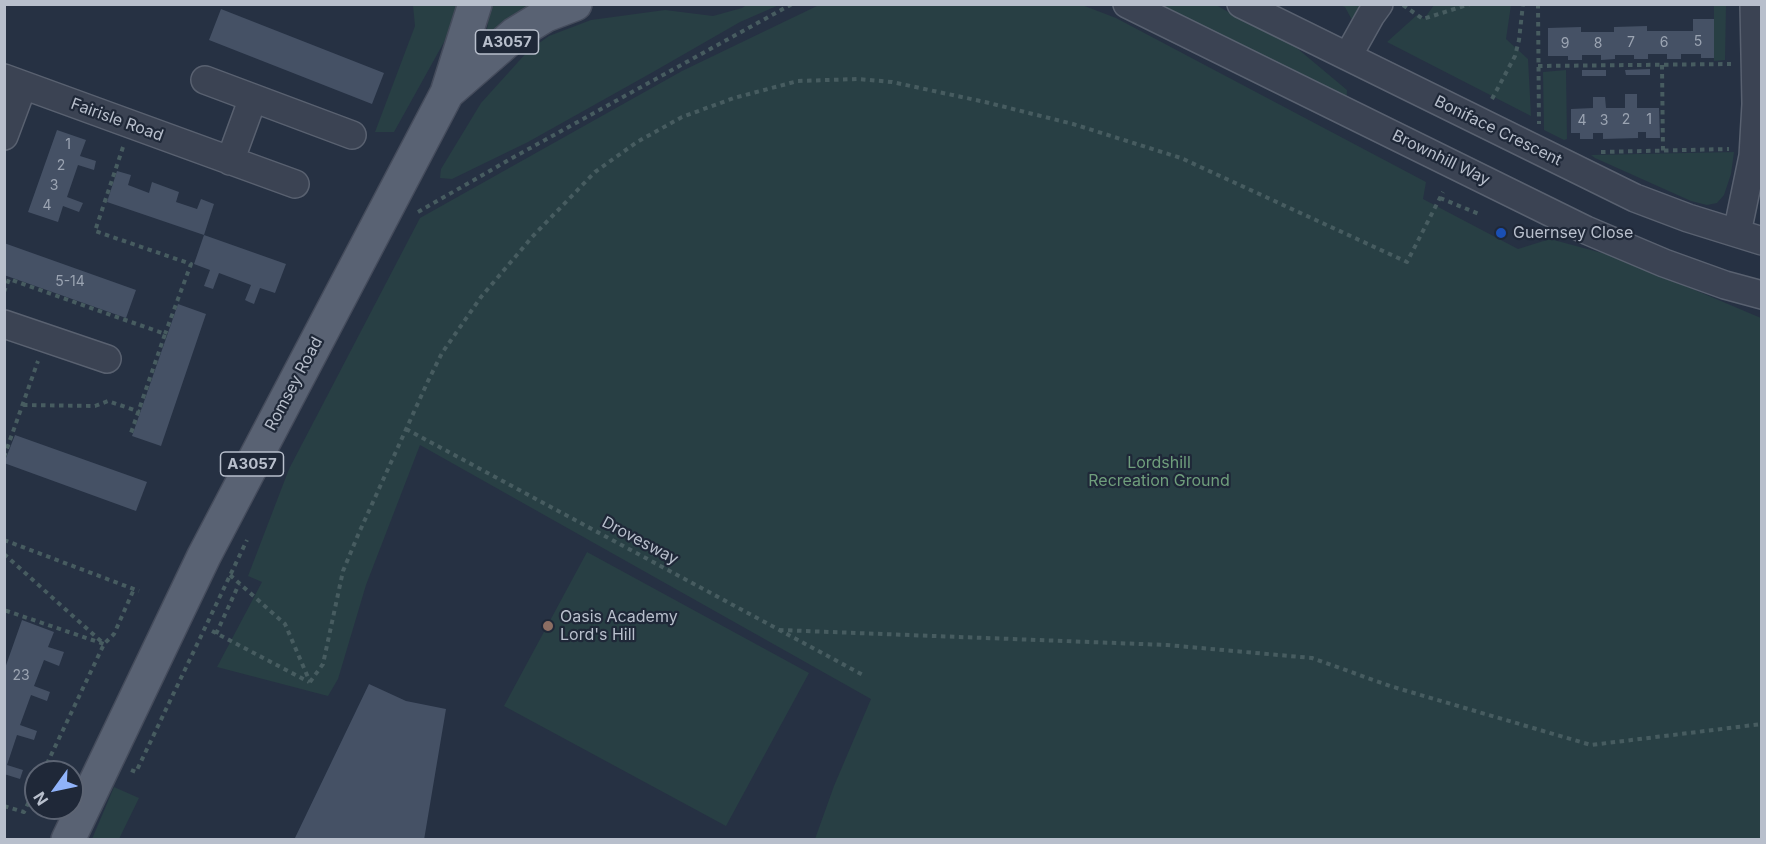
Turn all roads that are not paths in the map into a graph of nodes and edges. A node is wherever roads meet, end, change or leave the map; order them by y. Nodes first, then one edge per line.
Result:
1 (475, 4) edge
2 (575, 4) edge
3 (1127, 4) edge
4 (1241, 4) edge
5 (1379, 4) edge
6 (1754, 4) edge
7 (1348, 56) junction
8 (206, 80) dead end
9 (14, 82) edge
10 (447, 93) junction
11 (253, 98) junction
12 (352, 135) dead end
13 (4, 136) edge
14 (230, 161) junction
15 (295, 183) dead end
16 (1749, 237) edge
17 (1761, 295) edge
18 (4, 324) edge
19 (107, 359) dead end
20 (68, 840) edge

1 - 10 main road, Romsey Road / A3057
2 - 10 main road, Romsey Road / A3057
3 - 17 street, Brownhill Way
4 - 7 street, Boniface Crescent
5 - 7 street
6 - 16 street
7 - 16 street, Boniface Crescent
8 - 11 street
9 - 13 street
9 - 14 street, Fairisle Road
10 - 20 main road, Romsey Road / A3057
11 - 12 street
11 - 14 street
14 - 15 street, Fairisle Road
18 - 19 street

